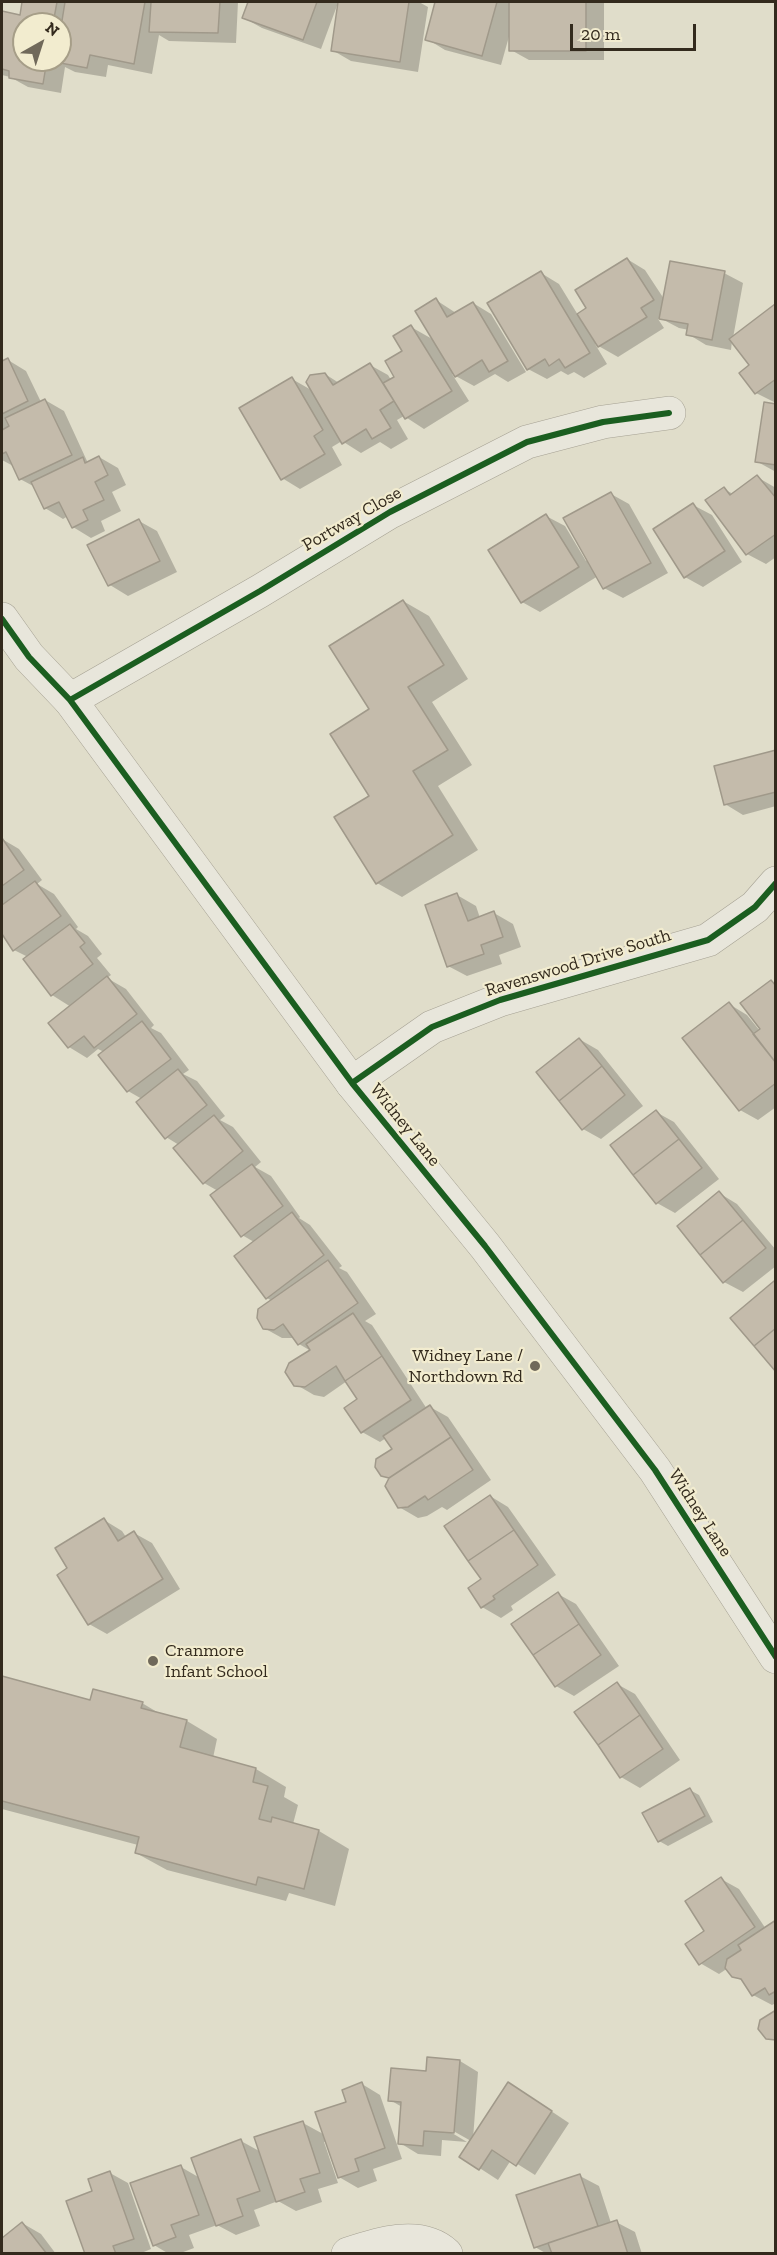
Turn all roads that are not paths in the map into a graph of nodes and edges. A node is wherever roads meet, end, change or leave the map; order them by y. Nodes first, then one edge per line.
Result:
1 (669, 413) dead end
2 (2, 619) edge
3 (16, 652) edge
4 (70, 700) junction
5 (776, 884) edge
6 (352, 1083) junction
7 (776, 1657) edge
8 (348, 2253) edge
9 (446, 2253) edge

1 - 4 street, Portway Close
2 - 3 street, Widney Lane
3 - 4 street, Widney Lane
4 - 6 street, Widney Lane
5 - 6 street, Ravenswood Drive South
6 - 7 street, Widney Lane
8 - 9 street

